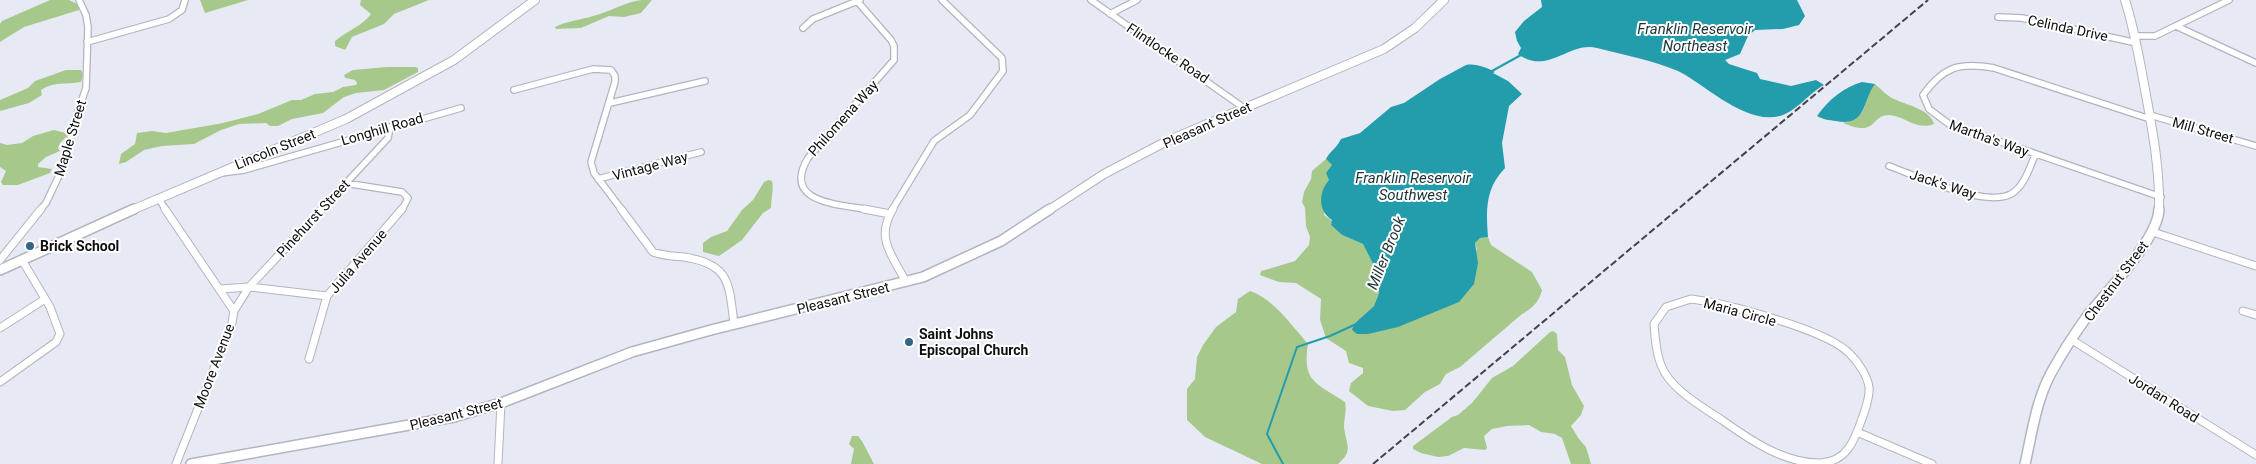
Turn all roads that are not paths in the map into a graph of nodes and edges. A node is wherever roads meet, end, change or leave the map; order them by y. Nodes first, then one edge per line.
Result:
1 (79, 0) edge
2 (185, 0) edge
3 (536, 0) edge
4 (942, 0) edge
5 (1091, 0) edge
6 (1137, 0) edge
7 (1444, 0) edge
8 (2125, 0) edge
9 (2229, 0) edge
10 (859, 1) edge
11 (1110, 14) junction
12 (1998, 17) dead end
13 (2176, 26) junction
14 (803, 28) dead end
15 (2136, 39) junction
16 (87, 42) junction
17 (2256, 63) edge
18 (705, 81) dead end
19 (514, 90) dead end
20 (610, 103) junction
21 (461, 108) dead end
22 (1244, 108) junction
23 (2150, 117) junction
24 (390, 127) junction
25 (2256, 146) edge
26 (701, 152) dead end
27 (2036, 155) junction
28 (1889, 166) dead end
29 (218, 173) junction
30 (598, 179) junction
31 (345, 184) junction
32 (2161, 197) junction
33 (158, 198) junction
34 (890, 214) junction
35 (2153, 232) junction
36 (0, 260) edge
37 (22, 260) junction
38 (2256, 266) edge
39 (0, 270) edge
40 (906, 282) junction
41 (249, 287) junction
42 (220, 289) junction
43 (327, 296) junction
44 (45, 298) junction
45 (234, 311) junction
46 (2244, 311) dead end
47 (2256, 315) edge
48 (734, 324) junction
49 (0, 328) edge
50 (2072, 340) junction
51 (309, 359) dead end
52 (0, 382) edge
53 (501, 403) junction
54 (1858, 432) junction
55 (2256, 455) edge
56 (176, 464) edge
57 (191, 464) edge
58 (498, 464) edge
59 (1932, 464) edge
60 (2025, 464) edge

1 - 16 street, Maple Street
2 - 16 street
3 - 29 main road, Lincoln Street
4 - 34 street
5 - 11 street, Flintlocke Road
6 - 11 street
7 - 22 main road, Pleasant Street
8 - 15 main road, Chestnut Street
9 - 13 street, Celinda Drive
10 - 14 street
10 - 34 street, Philomena Way
11 - 22 street, Flintlocke Road
12 - 15 street, Celinda Drive
13 - 15 street, Celinda Drive
13 - 17 street
15 - 23 main road, Chestnut Street
16 - 36 street, Maple Street
18 - 20 street
19 - 20 street
20 - 30 street
21 - 24 street, Longhill Road
22 - 40 main road, Pleasant Street
23 - 25 street, Mill Street
23 - 27 street, Martha's Way
23 - 32 main road, Chestnut Street
24 - 29 street, Longhill Road
24 - 31 street, Pinehurst Street
26 - 30 street, Vintage Way
27 - 28 street, Jack's Way
27 - 32 street, Martha's Way
29 - 33 main road, Lincoln Street
30 - 48 street
31 - 41 street, Pinehurst Street
31 - 43 street, Julia Avenue
32 - 35 main road, Chestnut Street
33 - 37 main road, Lincoln Street
33 - 42 street, Moore Avenue
34 - 40 street
35 - 38 street
35 - 50 main road, Chestnut Street
37 - 39 main road, Lincoln Street
37 - 44 street
40 - 48 main road, Pleasant Street
41 - 42 street
41 - 43 street
41 - 45 street, Pinehurst Street
42 - 45 street, Moore Avenue
43 - 51 street, Julia Avenue
44 - 49 street
44 - 52 street
45 - 56 street, Moore Avenue
46 - 47 street
48 - 53 main road, Pleasant Street
50 - 55 street, Jordan Road
50 - 60 main road, Chestnut Street
53 - 57 main road, Pleasant Street
53 - 58 street
54 - 54 street, Maria Circle
54 - 59 street

